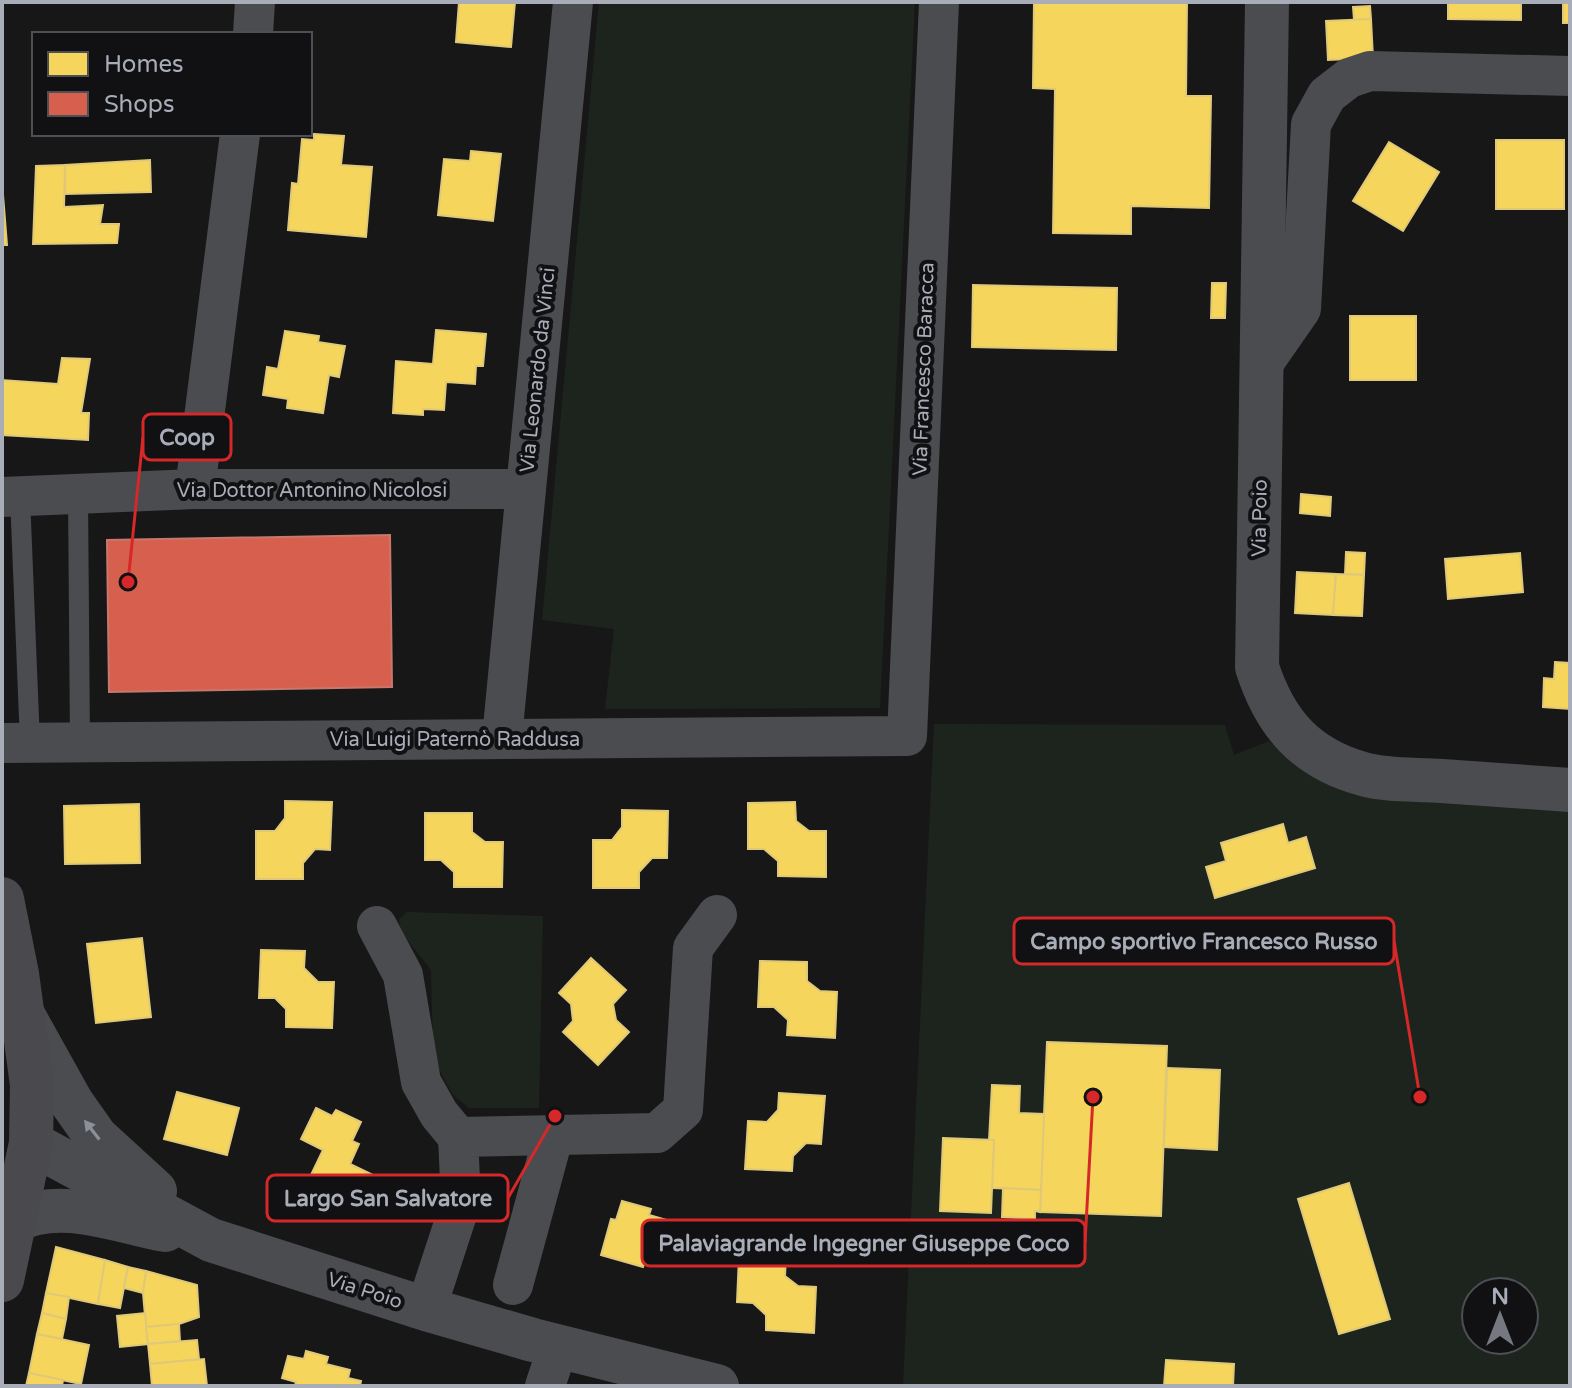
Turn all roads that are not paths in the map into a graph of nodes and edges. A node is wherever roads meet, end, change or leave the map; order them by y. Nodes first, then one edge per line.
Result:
1 (255, 2) edge
2 (573, 2) edge
3 (939, 2) edge
4 (1267, 2) edge
5 (253, 32) edge
6 (1570, 76) edge
7 (240, 136) edge
8 (1262, 365) junction
9 (195, 489) junction
10 (526, 489) junction
11 (78, 494) junction
12 (11, 496) edge
13 (907, 736) joint
14 (502, 738) junction
15 (80, 742) junction
16 (16, 743) edge
17 (1570, 790) edge
18 (2, 899) edge
19 (717, 915) dead end
20 (377, 926) dead end
21 (23, 1015) junction
22 (554, 1134) junction
23 (458, 1137) junction
24 (31, 1143) junction
25 (14, 1221) junction
26 (211, 1240) junction
27 (2, 1280) edge
28 (513, 1285) dead end
29 (426, 1309) junction
30 (551, 1367) edge
31 (717, 1386) edge

1 - 5 street
2 - 10 street, Via Leonardo da Vinci
3 - 13 street, Via Francesco Baracca
4 - 8 street, Via Poio
6 - 8 street
7 - 9 street
8 - 17 street, Via Poio
9 - 10 street, Via Dottor Antonino Nicolosi
9 - 11 street, Via Dottor Antonino Nicolosi
10 - 14 street, Via Leonardo da Vinci
11 - 12 street, Via Dottor Antonino Nicolosi
11 - 15 lane
12 - 16 lane
13 - 14 street, Via Luigi Paternò Raddusa
14 - 15 street, Via Luigi Paternò Raddusa
15 - 16 street, Via Luigi Paternò Raddusa
18 - 21 main road
19 - 22 street
20 - 23 street
21 - 24 main road
26 -> 21 street
22 - 23 street
22 - 28 street
23 - 29 street
24 - 25 main road
24 - 26 street, Via Poio
25 - 26 street
25 - 27 main road
26 - 29 street, Via Poio
29 - 30 street, Via Poio
30 - 31 street, Via Poio

